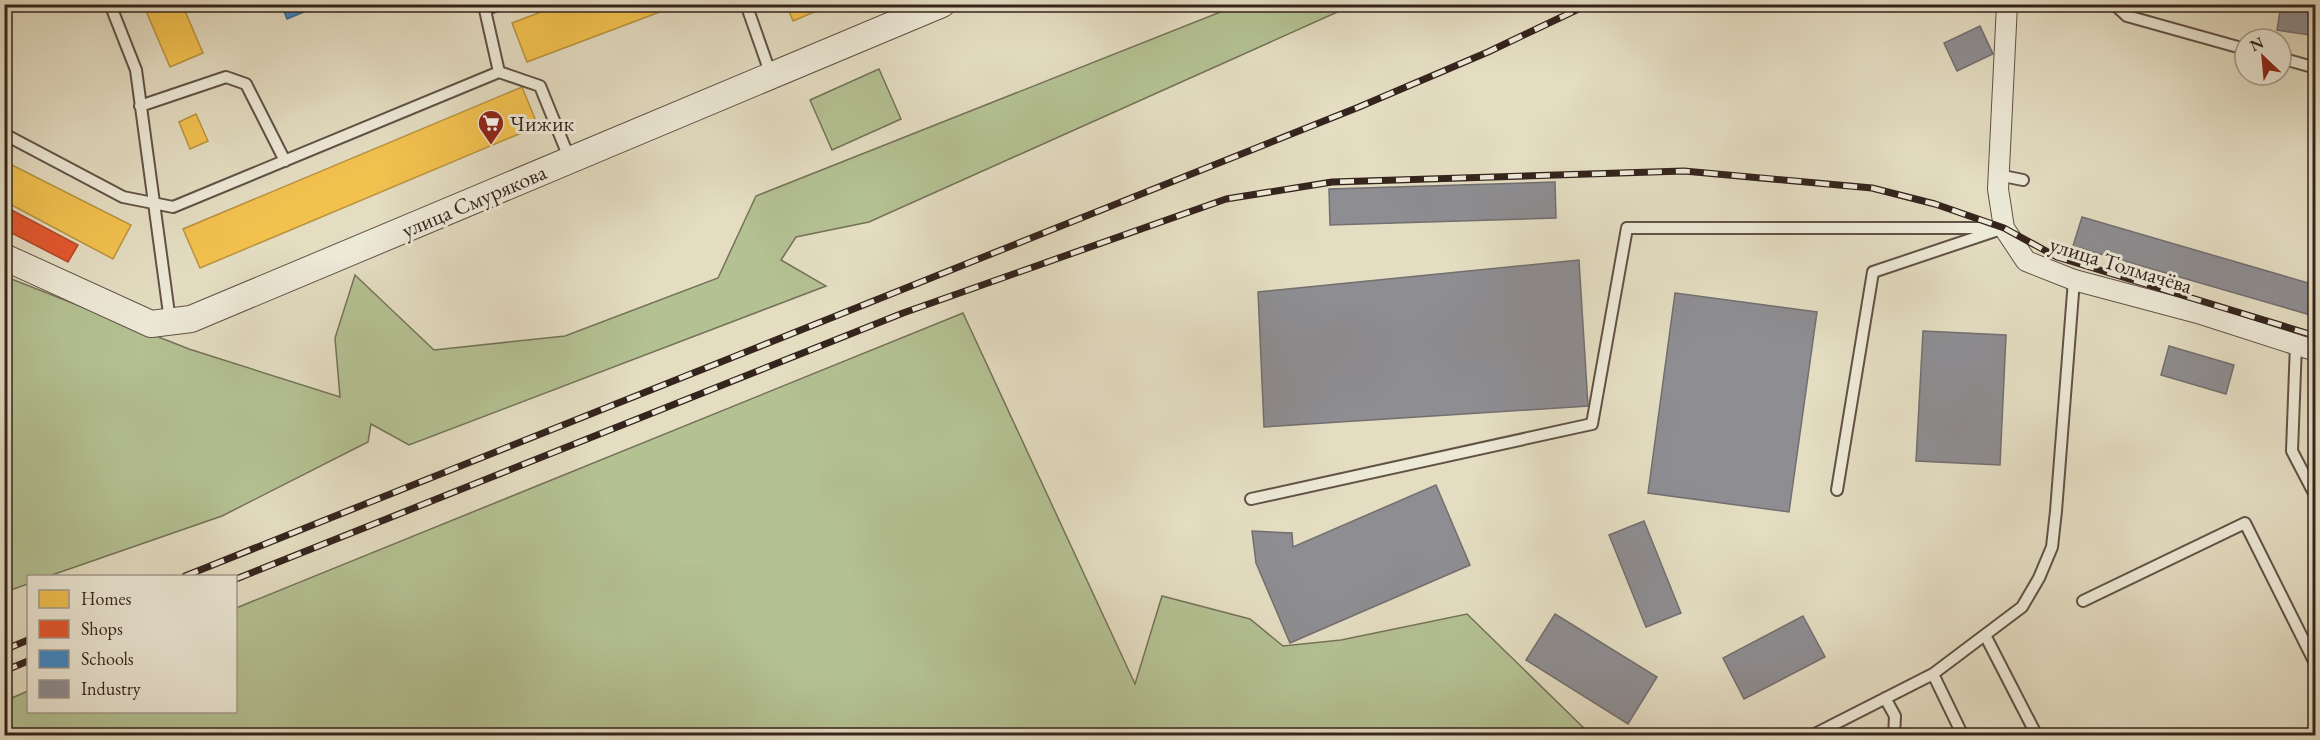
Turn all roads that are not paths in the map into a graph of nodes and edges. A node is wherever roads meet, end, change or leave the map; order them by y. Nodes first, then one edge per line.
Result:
1 (110, 4) edge
2 (499, 4) edge
3 (746, 4) edge
4 (942, 4) edge
5 (2007, 4) edge
6 (2114, 4) edge
7 (2233, 46) edge
8 (2293, 61) edge
9 (2316, 68) edge
10 (499, 72) junction
11 (771, 76) junction
12 (140, 106) junction
13 (4, 134) edge
14 (570, 160) junction
15 (285, 161) junction
16 (1998, 176) junction
17 (2023, 180) dead end
18 (153, 204) junction
19 (2004, 228) junction
20 (4, 257) edge
21 (2074, 280) junction
22 (171, 322) junction
23 (2296, 344) junction
24 (2316, 351) edge
25 (1838, 490) dead end
26 (2316, 497) edge
27 (1251, 499) dead end
28 (2083, 601) dead end
29 (1985, 635) junction
30 (2316, 665) edge
31 (1933, 674) junction
32 (1885, 698) junction
33 (1811, 735) edge
34 (1894, 735) edge
35 (1963, 735) edge
36 (2037, 735) edge

1 - 12 lane
2 - 10 lane
3 - 11 lane
4 - 11 street, улица Смурякова
5 - 16 street, улица Толмачёва
6 - 7 lane
8 - 9 lane
10 - 14 lane
10 - 15 lane
11 - 14 street, улица Смурякова
12 - 15 lane
12 - 18 lane
13 - 18 lane
14 - 22 street, улица Смурякова
15 - 18 lane
16 - 17 lane
16 - 19 street, улица Толмачёва
18 - 22 lane
19 - 21 street, улица Толмачёва
19 - 25 lane
19 - 27 lane
20 - 22 street, улица Смурякова
21 - 23 street, улица Толмачёва
21 - 29 lane
23 - 24 street, улица Толмачёва
23 - 26 lane
28 - 30 lane
29 - 31 lane
29 - 36 lane
31 - 32 lane
31 - 35 lane
32 - 33 lane
32 - 34 lane

